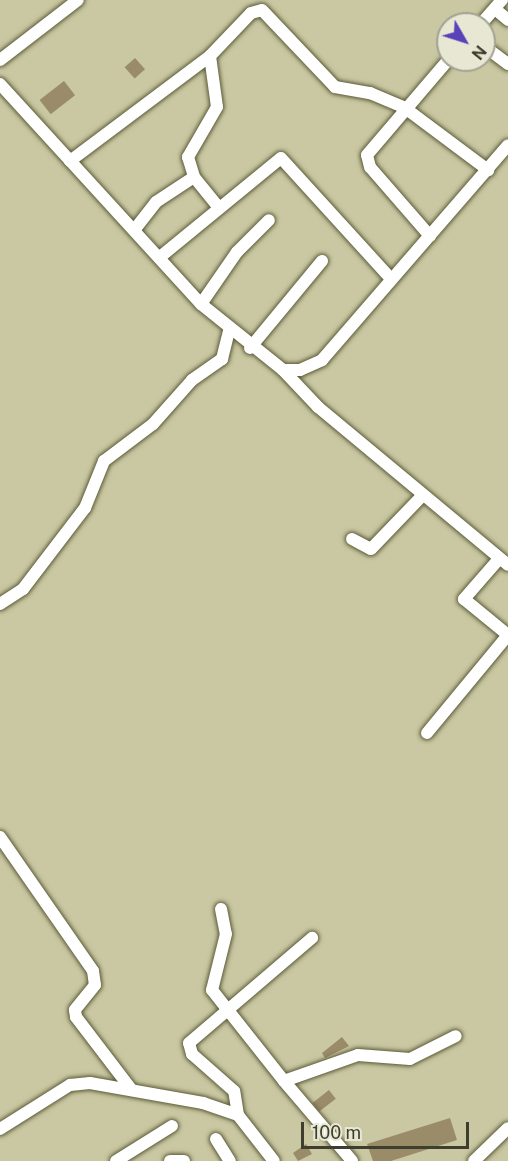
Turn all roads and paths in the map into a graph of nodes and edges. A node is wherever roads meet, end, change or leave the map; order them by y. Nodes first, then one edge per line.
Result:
1 (78, 0) edge
2 (498, 5) edge
3 (508, 20) edge
4 (210, 56) junction
5 (0, 60) edge
6 (437, 72) edge
7 (0, 84) edge
8 (405, 108) junction
9 (506, 149) edge
10 (70, 161) junction
11 (488, 170) junction
12 (194, 177) junction
13 (219, 208) junction
14 (269, 220) dead end
15 (135, 229) junction
16 (430, 236) junction
17 (160, 257) junction
18 (322, 261) dead end
19 (391, 279) junction
20 (201, 303) junction
21 (228, 330) junction
22 (250, 348) junction
23 (283, 370) junction
24 (422, 496) junction
25 (352, 539) dead end
26 (503, 563) edge
27 (0, 604) edge
28 (508, 635) edge
29 (427, 733) dead end
30 (0, 837) edge
31 (221, 909) dead end
32 (312, 938) dead end
33 (224, 1011) junction
34 (456, 1036) dead end
35 (284, 1081) junction
36 (131, 1089) junction
37 (238, 1116) junction
38 (172, 1126) dead end
39 (508, 1128) edge
40 (0, 1129) edge
41 (216, 1139) dead end
42 (116, 1161) edge
43 (170, 1161) edge
44 (184, 1161) edge
45 (230, 1161) edge
46 (274, 1161) edge
47 (352, 1161) edge
48 (474, 1161) edge

1 - 5 street
2 - 3 street
4 - 8 street
4 - 10 street
4 - 12 street
6 - 8 street
7 - 10 street
8 - 11 street
8 - 16 street
9 - 11 street
10 - 15 street
11 - 16 street
12 - 13 street
12 - 15 street
13 - 17 street
13 - 19 street
14 - 20 street
15 - 17 street
16 - 19 street
17 - 20 street
18 - 22 street
19 - 23 street
20 - 21 street
21 - 22 street
21 - 27 street
22 - 23 street
23 - 24 street
24 - 25 street
24 - 26 street
26 - 28 street
28 - 29 street
30 - 36 street
31 - 33 street
32 - 33 street
33 - 35 street
33 - 37 street
34 - 35 street
35 - 47 street
36 - 37 street
36 - 40 street
37 - 46 street
38 - 42 street
39 - 48 street
41 - 45 street
43 - 44 street

